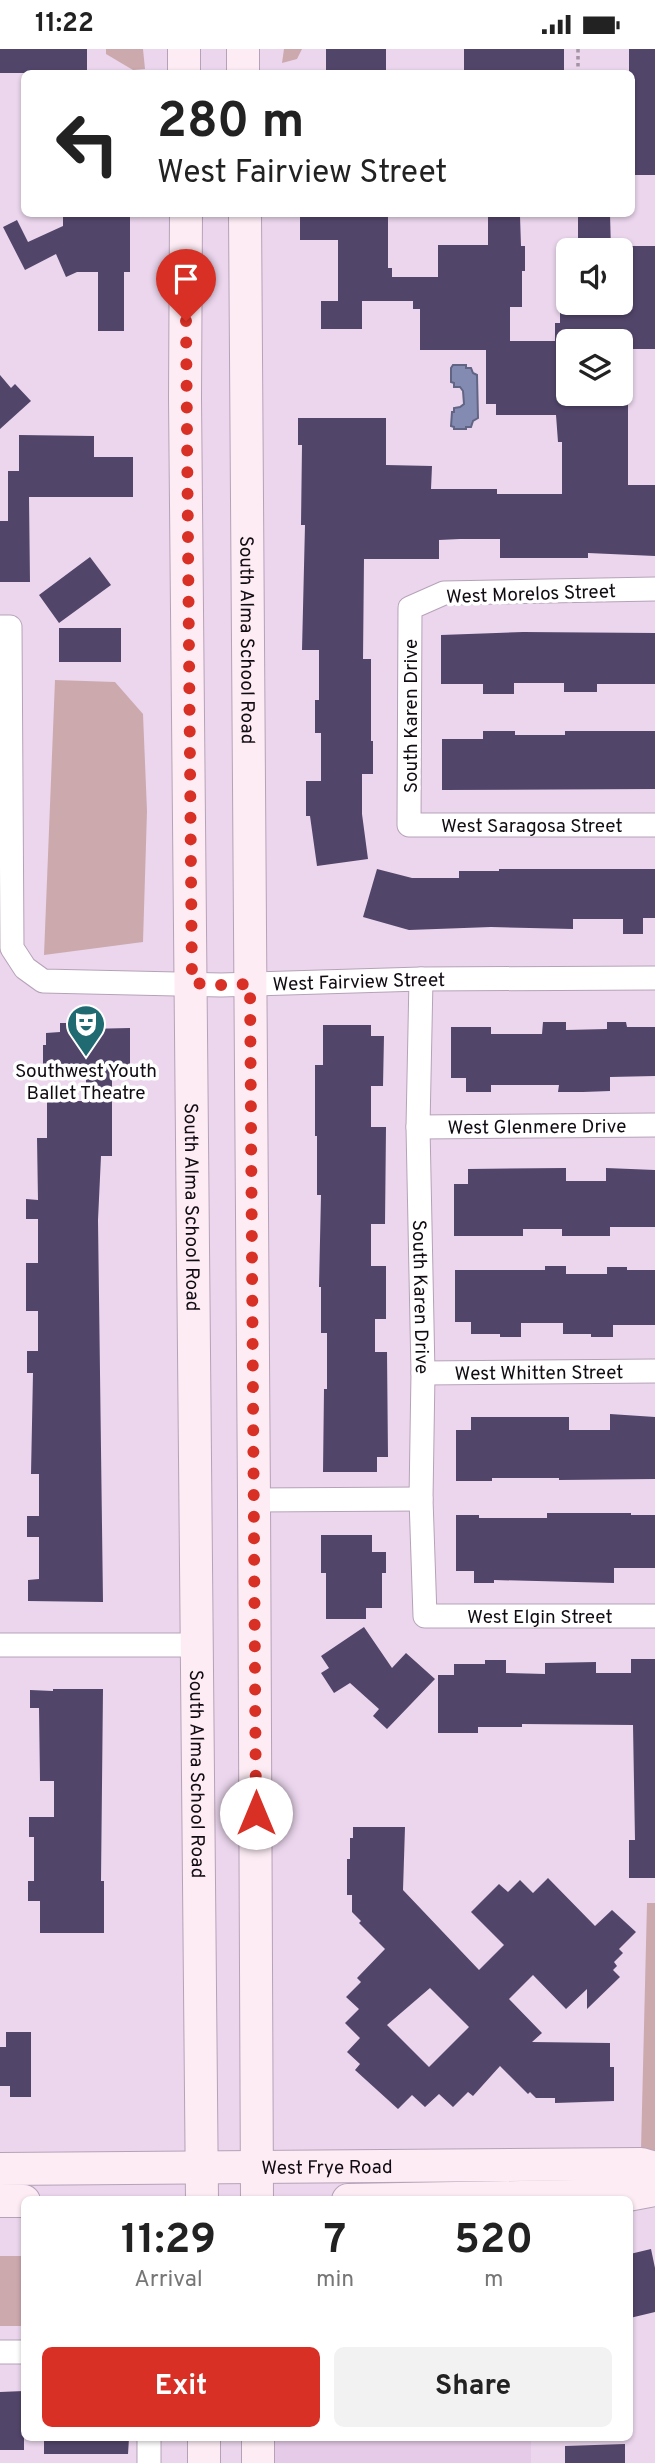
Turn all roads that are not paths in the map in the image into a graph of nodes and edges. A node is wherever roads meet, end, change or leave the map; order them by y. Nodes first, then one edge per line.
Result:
1 (184, 49) edge
2 (243, 49) edge
3 (184, 70) edge
4 (243, 70) edge
5 (186, 217) edge
6 (245, 217) edge
7 (655, 589) edge
8 (410, 608) joint
9 (5, 627) edge
10 (409, 825) joint
11 (655, 825) edge
12 (6, 863) edge
13 (655, 978) edge
14 (421, 979) junction
15 (192, 983) junction
16 (250, 984) junction
17 (655, 1125) edge
18 (418, 1127) junction
19 (655, 1371) edge
20 (423, 1374) junction
21 (421, 1499) junction
22 (254, 1500) junction
23 (425, 1616) joint
24 (655, 1616) edge
25 (0, 1645) edge
26 (196, 1645) junction
27 (257, 2168) junction
28 (655, 2168) edge
29 (0, 2169) edge
30 (202, 2169) junction
31 (655, 2190) edge
32 (202, 2196) edge
33 (257, 2196) edge
34 (572, 2196) edge
35 (0, 2201) edge
36 (21, 2201) edge
37 (0, 2352) edge
38 (21, 2352) edge
39 (149, 2441) edge
40 (204, 2441) edge
41 (258, 2441) edge
42 (149, 2463) edge
43 (204, 2463) edge
44 (258, 2463) edge

1 - 3 main road
2 - 4 main road
5 - 15 main road, South Alma School Road
6 - 16 main road, South Alma School Road
7 - 8 street, West Morelos Street
8 - 10 street, South Karen Drive
9 - 12 street
10 - 11 street, West Saragosa Street
12 - 15 street, West Fairview Street
13 - 14 street, West Fairview Street
14 - 16 street, West Fairview Street
14 - 18 street, South Karen Drive
15 - 16 street, West Fairview Street
15 - 26 main road, South Alma School Road
16 - 22 main road, South Alma School Road
17 - 18 street, West Glenmere Drive
18 - 20 street, South Karen Drive
19 - 20 street, West Whitten Street
20 - 21 street, South Karen Drive
21 - 22 street
21 - 23 street, South Karen Drive
22 - 27 main road, South Alma School Road
23 - 24 street, West Elgin Street
25 - 26 street
26 - 30 main road, South Alma School Road
27 - 28 main road, West Frye Road
27 - 30 main road, West Frye Road
27 - 33 main road, South Alma School Road
29 - 30 main road, West Frye Road
30 - 32 main road, South Alma School Road
31 - 34 main road, West Frye Road
35 - 36 main road
37 - 38 street
39 - 42 street
40 - 43 main road
41 - 44 main road

